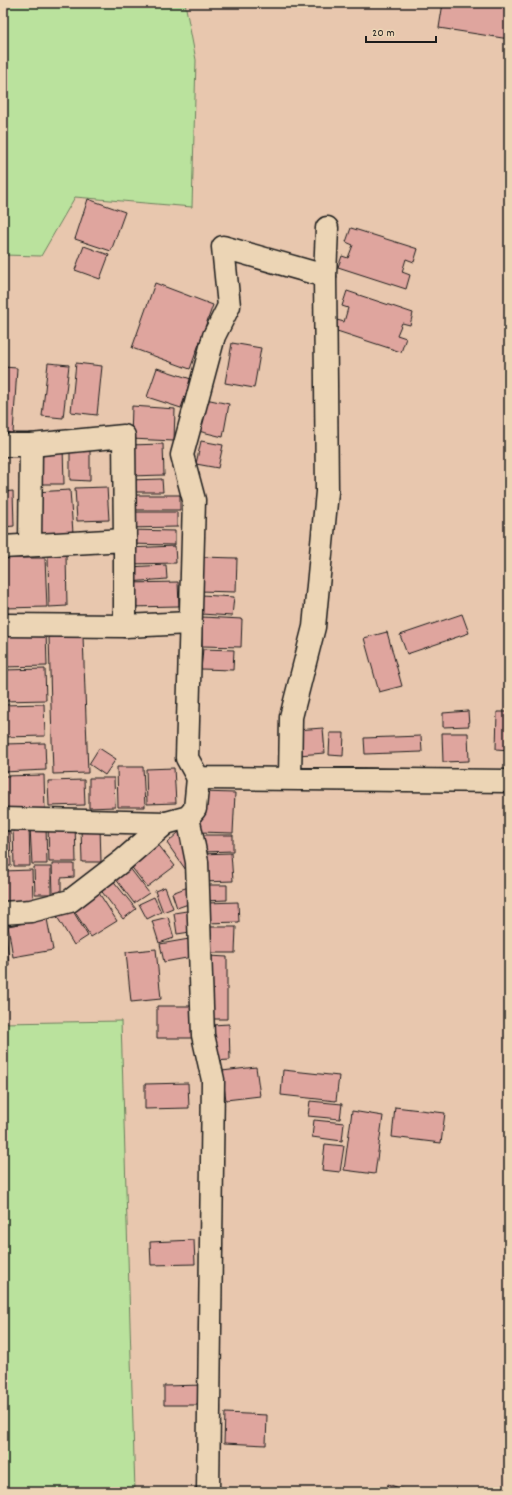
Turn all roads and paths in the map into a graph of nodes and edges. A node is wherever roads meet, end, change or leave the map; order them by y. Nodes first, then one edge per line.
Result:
1 (327, 228) dead end
2 (325, 276) junction
3 (3, 445) edge
4 (31, 445) junction
5 (125, 540) junction
6 (30, 545) junction
7 (3, 547) edge
8 (190, 623) junction
9 (3, 625) edge
10 (124, 626) junction
11 (198, 778) junction
12 (290, 779) junction
13 (509, 781) edge
14 (188, 817) junction
15 (3, 819) edge
16 (166, 823) junction
17 (3, 913) edge
18 (208, 1492) edge

1 - 2 street
2 - 8 street
2 - 12 street
3 - 4 street
4 - 5 street
4 - 6 street
5 - 6 street
5 - 10 street
6 - 7 street
8 - 10 street
8 - 11 street
9 - 10 street
11 - 12 street
11 - 14 street
12 - 13 street
14 - 16 street
14 - 18 street
15 - 16 street
16 - 17 street

